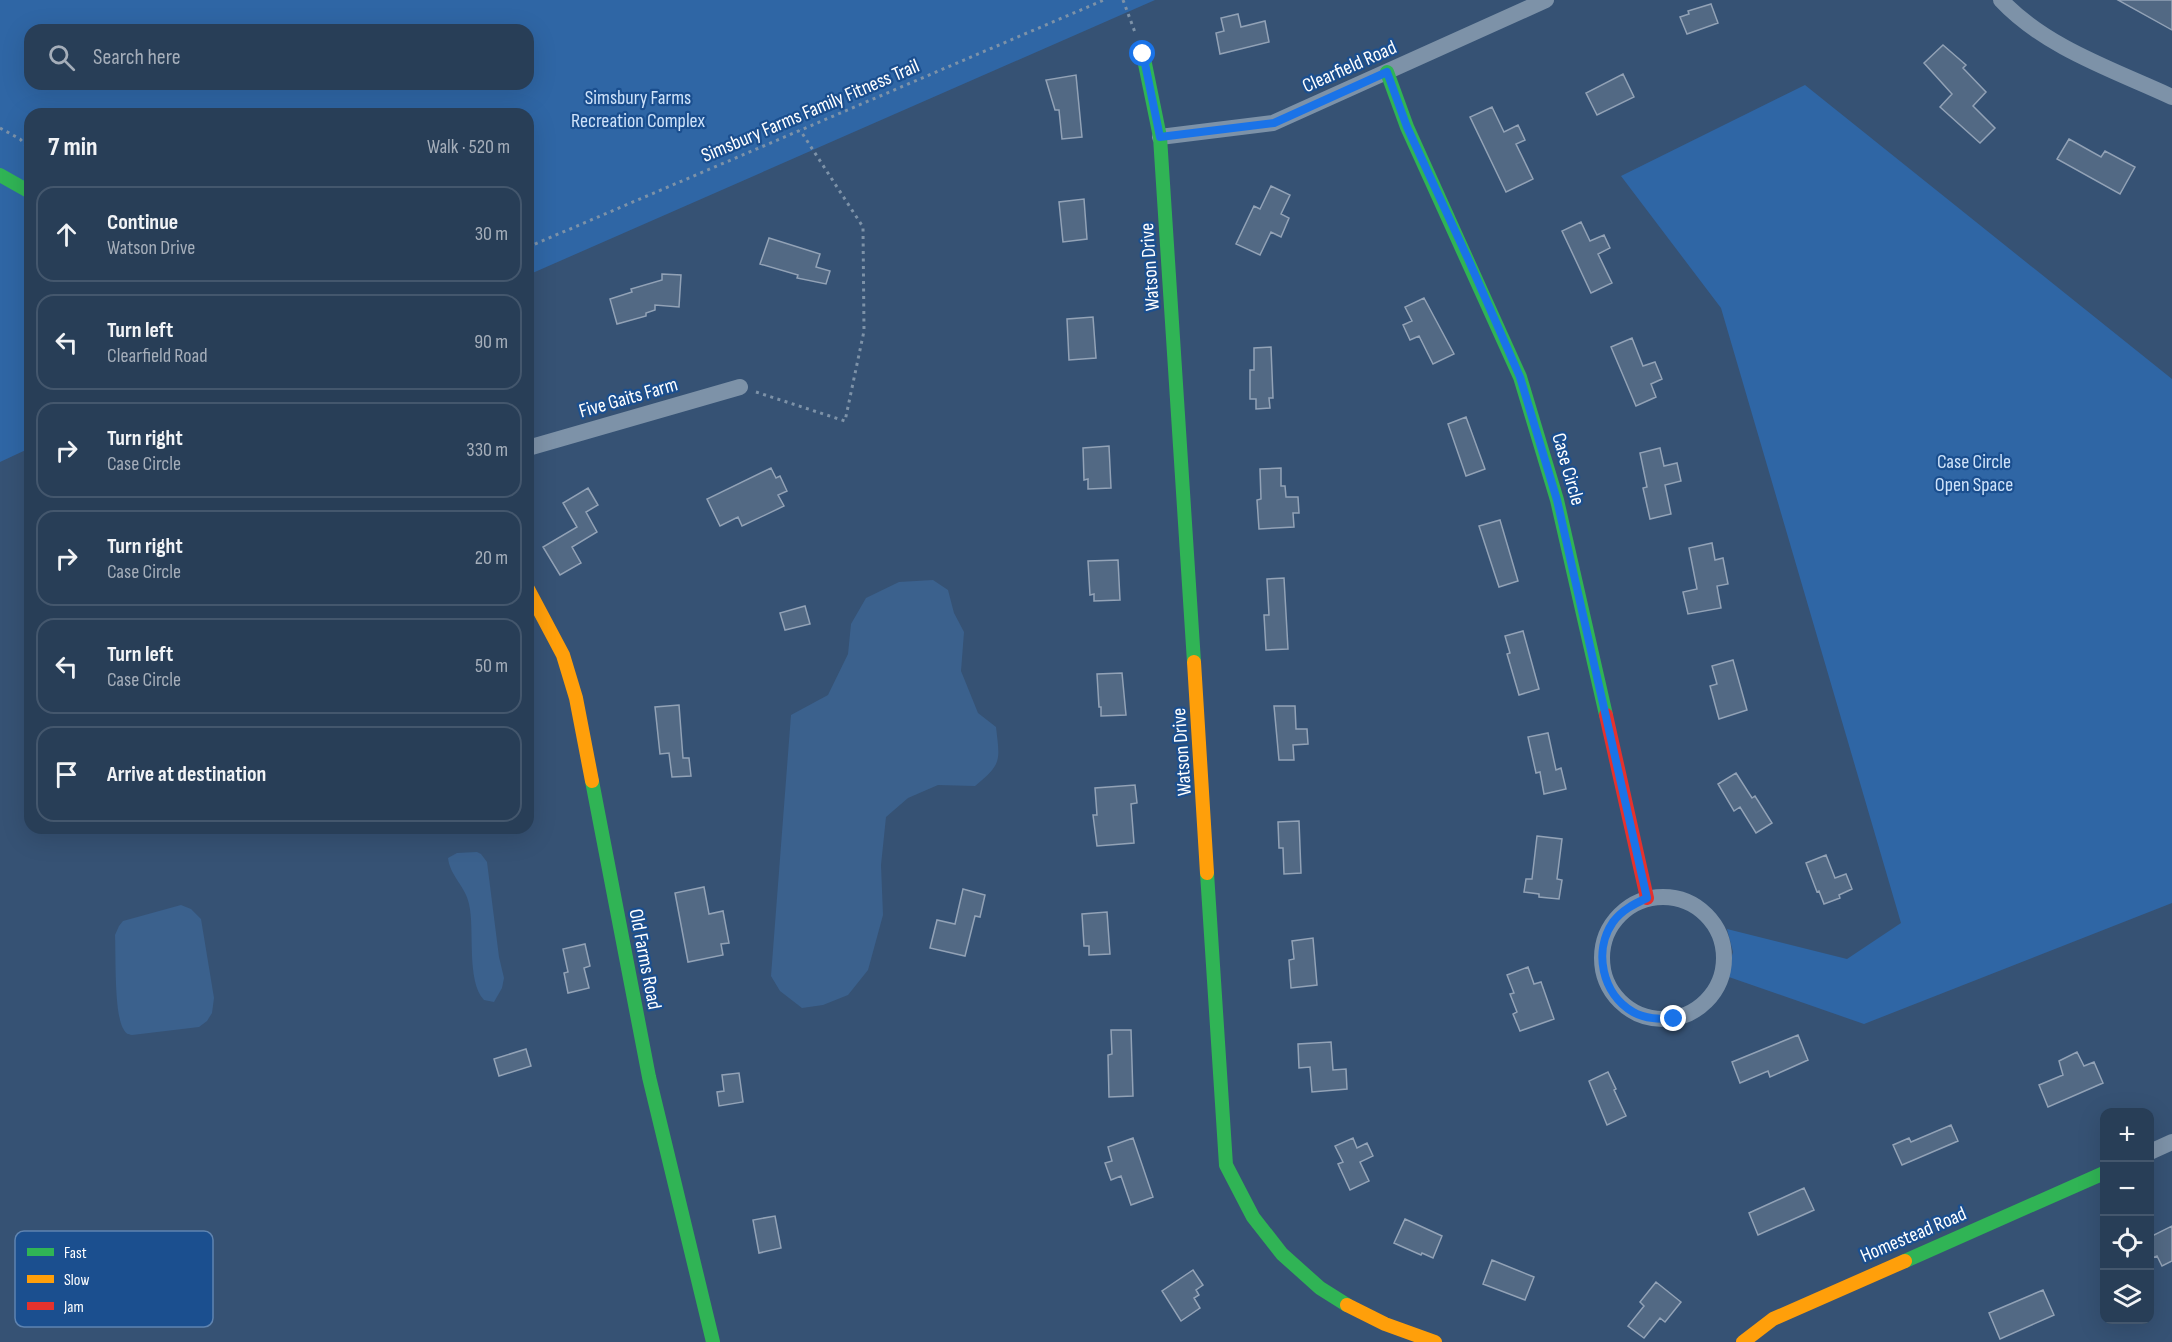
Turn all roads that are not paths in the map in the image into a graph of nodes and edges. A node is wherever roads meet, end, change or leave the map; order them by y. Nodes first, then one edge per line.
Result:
1 (1546, 0) edge
2 (2001, 0) edge
3 (1143, 54) road end
4 (1387, 72) junction
5 (2172, 97) edge
6 (1160, 137) junction
7 (0, 175) edge
8 (24, 189) edge
9 (740, 387) road end
10 (534, 446) edge
11 (534, 600) edge
12 (1647, 898) junction
13 (2172, 1142) edge
14 (2154, 1150) edge
15 (2100, 1175) edge
16 (713, 1342) edge
17 (1435, 1342) edge
18 (1743, 1342) edge

1 - 4 street, Clearfield Road
2 - 5 street
3 - 6 street, Watson Drive
4 - 6 street, Clearfield Road
4 - 12 street, Case Circle
6 - 17 street, Watson Drive
7 - 8 street
9 - 10 street, Five Gaits Farm
11 - 16 street, Old Farms Road
12 - 12 street
13 - 14 street
15 - 18 street, Homestead Road

